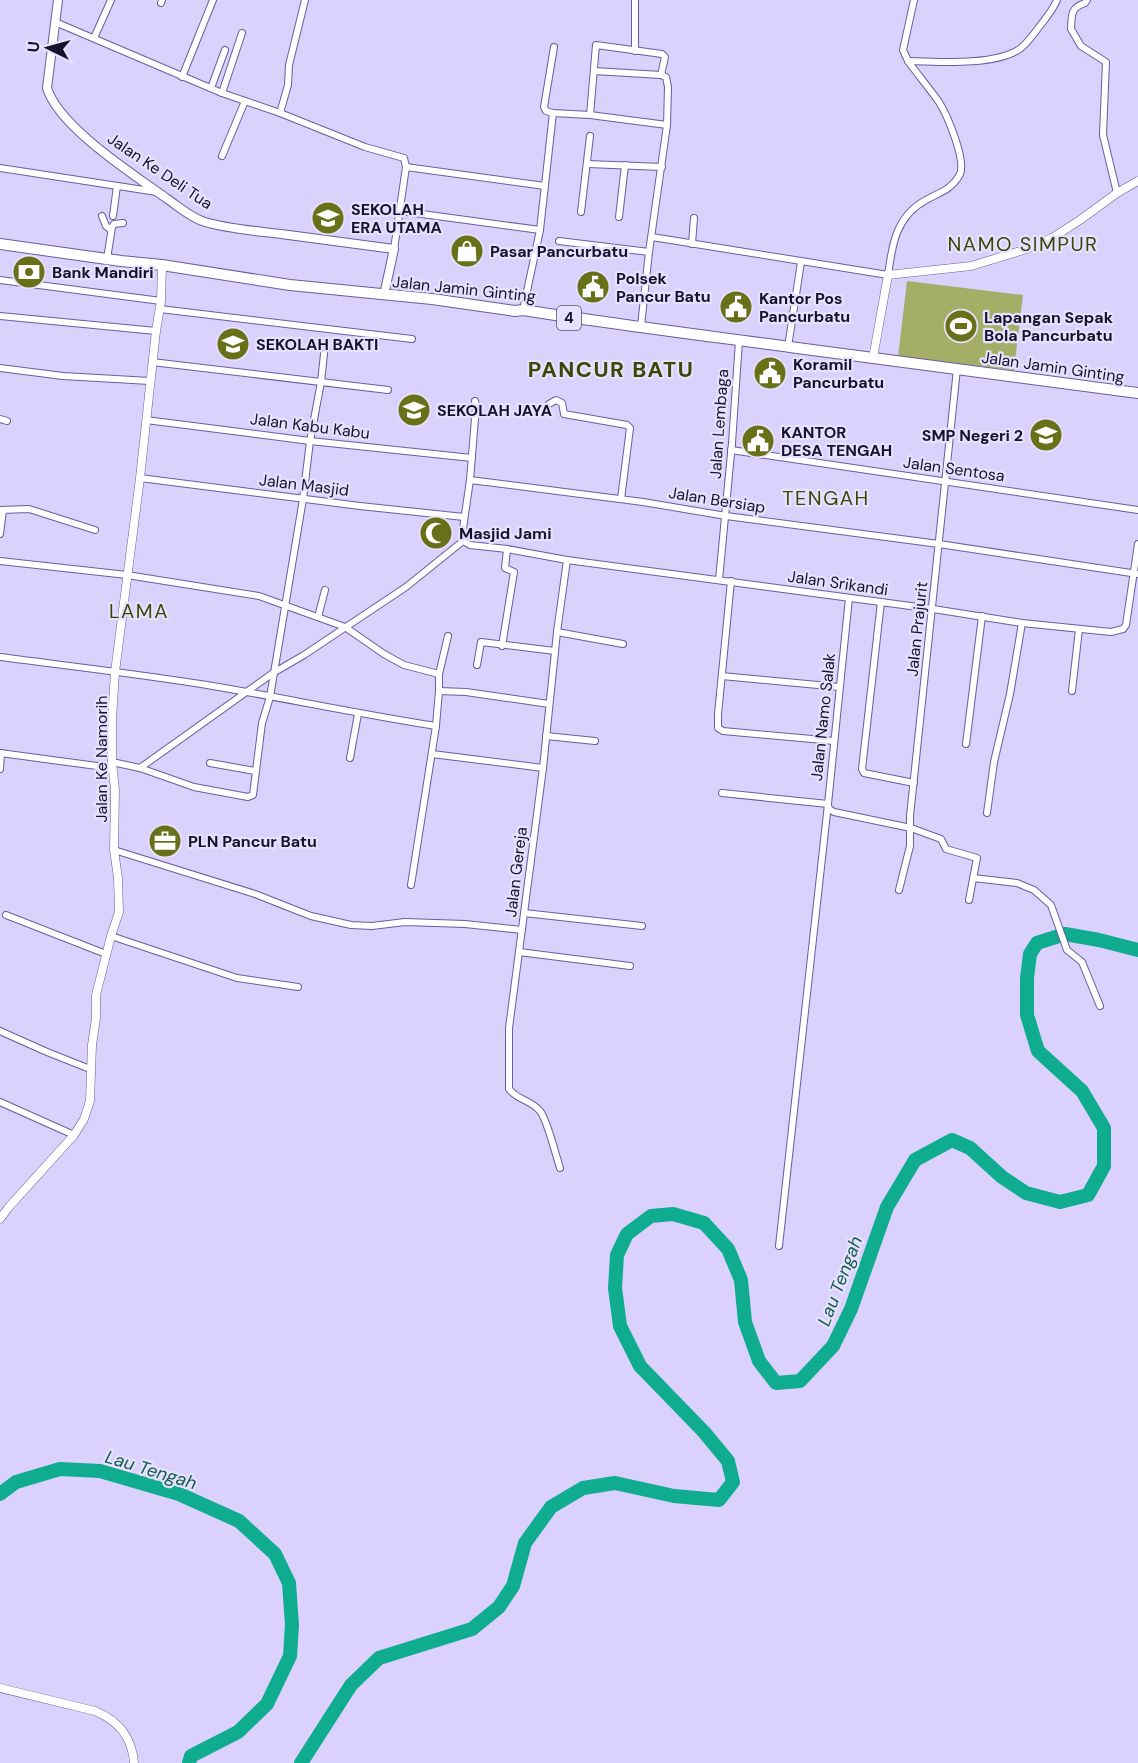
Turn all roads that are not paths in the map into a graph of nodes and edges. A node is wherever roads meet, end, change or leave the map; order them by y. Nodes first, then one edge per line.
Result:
1 (58, 0) edge
2 (111, 0) edge
3 (213, 0) edge
4 (305, 0) edge
5 (634, 0) edge
6 (914, 0) edge
7 (1057, 0) edge
8 (1087, 0) edge
9 (55, 22) junction
10 (242, 33) dead end
11 (94, 38) junction
12 (554, 47) dead end
13 (225, 50) dead end
14 (635, 51) junction
15 (908, 61) junction
16 (594, 71) junction
17 (661, 75) junction
18 (182, 77) junction
19 (211, 88) junction
20 (222, 93) junction
21 (244, 101) junction
22 (280, 113) junction
23 (553, 113) junction
24 (590, 115) junction
25 (668, 125) junction
26 (590, 136) dead end
27 (222, 156) dead end
28 (588, 164) junction
29 (625, 165) junction
30 (406, 167) junction
31 (662, 167) junction
32 (0, 168) edge
33 (1138, 181) edge
34 (117, 186) junction
35 (545, 186) junction
36 (1117, 192) junction
37 (159, 193) junction
38 (400, 211) junction
39 (581, 212) dead end
40 (102, 216) dead end
41 (113, 216) dead end
42 (619, 217) dead end
43 (694, 218) dead end
44 (123, 223) dead end
45 (111, 230) junction
46 (540, 231) junction
47 (652, 237) junction
48 (559, 241) dead end
49 (692, 243) junction
50 (0, 244) edge
51 (394, 249) junction
52 (649, 252) junction
53 (107, 259) junction
54 (801, 262) junction
55 (162, 265) junction
56 (888, 275) junction
57 (0, 280) edge
58 (384, 295) junction
59 (160, 305) junction
60 (523, 310) junction
61 (0, 316) edge
62 (641, 327) junction
63 (156, 331) junction
64 (412, 339) dead end
65 (739, 341) junction
66 (788, 346) junction
67 (324, 354) dead end
68 (873, 358) junction
69 (152, 362) junction
70 (0, 368) edge
71 (957, 369) junction
72 (150, 381) junction
73 (321, 382) junction
74 (388, 390) dead end
75 (1138, 393) edge
76 (476, 401) dead end
77 (549, 404) dead end
78 (146, 420) junction
79 (310, 441) junction
80 (731, 450) junction
81 (472, 458) junction
82 (140, 478) junction
83 (470, 480) junction
84 (946, 481) junction
85 (303, 499) junction
86 (621, 499) junction
87 (1, 510) edge
88 (1138, 510) edge
89 (726, 516) junction
90 (464, 517) junction
91 (95, 530) dead end
92 (0, 534) edge
93 (463, 541) junction
94 (939, 544) junction
95 (1138, 544) edge
96 (507, 549) junction
97 (567, 560) junction
98 (0, 561) edge
99 (1136, 574) edge
100 (127, 575) junction
101 (719, 580) junction
102 (731, 581) junction
103 (326, 590) dead end
104 (849, 598) junction
105 (881, 602) junction
106 (285, 606) junction
107 (933, 609) junction
108 (982, 616) junction
109 (318, 617) junction
110 (1022, 623) junction
111 (345, 627) junction
112 (1079, 629) junction
113 (557, 632) junction
114 (448, 636) dead end
115 (623, 644) dead end
116 (502, 646) junction
117 (555, 651) junction
118 (0, 657) edge
119 (477, 665) dead end
120 (115, 672) junction
121 (273, 673) junction
122 (439, 674) junction
123 (722, 676) junction
124 (839, 687) junction
125 (440, 691) junction
126 (1072, 691) dead end
127 (246, 692) junction
128 (270, 697) junction
129 (549, 704) junction
130 (358, 714) junction
131 (436, 726) junction
132 (546, 736) junction
133 (595, 741) dead end
134 (834, 741) junction
135 (966, 744) dead end
136 (0, 753) edge
137 (432, 754) junction
138 (350, 758) dead end
139 (210, 763) dead end
140 (112, 765) junction
141 (140, 768) junction
142 (543, 768) junction
143 (0, 769) edge
144 (255, 771) junction
145 (914, 783) junction
146 (722, 793) dead end
147 (828, 804) junction
148 (987, 813) dead end
149 (911, 828) junction
150 (114, 850) junction
151 (973, 878) junction
152 (411, 885) dead end
153 (899, 890) dead end
154 (969, 900) dead end
155 (524, 913) junction
156 (6, 915) dead end
157 (642, 926) dead end
158 (522, 930) junction
159 (111, 936) junction
160 (519, 952) junction
161 (106, 954) junction
162 (630, 966) dead end
163 (298, 987) dead end
164 (1100, 1006) dead end
165 (0, 1031) edge
166 (90, 1069) junction
167 (0, 1102) edge
168 (74, 1135) junction
169 (561, 1168) dead end
170 (0, 1219) edge
171 (779, 1246) dead end
172 (0, 1688) edge
173 (134, 1763) edge

1 - 9 main road, Jalan Ke Deli Tua
2 - 11 street
3 - 18 street
4 - 22 street
5 - 14 street
6 - 15 street
7 - 15 street
8 - 36 street
9 - 11 street
9 - 37 main road, Jalan Ke Deli Tua
10 - 20 street
11 - 18 street
12 - 23 street
13 - 19 street
14 - 16 street
14 - 17 street
15 - 56 street
16 - 17 street
16 - 24 street
17 - 25 street
18 - 19 street
19 - 20 street
20 - 21 street
21 - 22 street
21 - 27 street
22 - 30 street
23 - 24 street
23 - 35 street
24 - 25 street
25 - 31 street
26 - 28 street
28 - 29 street
28 - 39 street
29 - 31 street
29 - 42 street
30 - 35 street
30 - 38 street
31 - 47 street
32 - 34 street
33 - 36 street
34 - 37 street
34 - 41 street
35 - 46 street
36 - 56 street
37 - 51 main road, Jalan Ke Deli Tua
38 - 46 street
38 - 51 street
40 - 45 street
43 - 49 street
44 - 45 street
45 - 53 street
46 - 60 street
47 - 49 street
47 - 52 street
48 - 52 street
49 - 54 street
50 - 53 highway, Jalan Jamin Ginting / 4
51 - 58 main road
52 - 62 street
53 - 55 highway, Jalan Jamin Ginting / 4
54 - 56 street
54 - 66 street
55 - 58 highway, Jalan Jamin Ginting / 4
55 - 59 street, Jalan Ke Namorih
56 - 68 street
57 - 59 street
58 - 60 highway, Jalan Jamin Ginting / 4
59 - 63 street, Jalan Ke Namorih
59 - 64 street
60 - 62 highway, Jalan Jamin Ginting / 4
61 - 63 street
62 - 65 highway, Jalan Jamin Ginting / 4
63 - 69 street, Jalan Ke Namorih
65 - 66 highway, Jalan Jamin Ginting / 4
65 - 80 street, Jalan Lembaga
66 - 68 highway, Jalan Jamin Ginting / 4
67 - 73 street
68 - 71 highway, Jalan Jamin Ginting / 4
69 - 72 street, Jalan Ke Namorih
69 - 73 street
70 - 72 street
71 - 75 highway, Jalan Jamin Ginting / 4
71 - 84 street, Jalan Prajurit
72 - 78 street, Jalan Ke Namorih
73 - 74 street
73 - 79 street
76 - 81 street
77 - 86 street
78 - 79 street, Jalan Kabu Kabu
78 - 82 street, Jalan Ke Namorih
79 - 81 street, Jalan Kabu Kabu
79 - 85 street
80 - 84 street, Jalan Sentosa
80 - 89 street, Jalan Lembaga
81 - 83 street
82 - 85 street, Jalan Masjid
82 - 100 street, Jalan Ke Namorih
83 - 86 street, Jalan Bersiap
83 - 90 street
84 - 88 street, Jalan Sentosa
84 - 94 street, Jalan Prajurit
85 - 90 street, Jalan Masjid
85 - 106 street
86 - 89 street, Jalan Bersiap
87 - 91 street
87 - 92 street
89 - 94 street, Jalan Bersiap
89 - 101 street, Jalan Lembaga
90 - 93 street
93 - 96 street, Jalan Srikandi
93 - 111 street
94 - 99 street, Jalan Bersiap
94 - 107 street, Jalan Prajurit
95 - 99 street, Jalan Srikandi
96 - 97 street, Jalan Srikandi
96 - 116 street
97 - 101 street, Jalan Srikandi
97 - 113 street, Jalan Gereja
98 - 100 street
99 - 112 street, Jalan Srikandi
100 - 106 street
100 - 120 street, Jalan Ke Namorih
101 - 102 street, Jalan Srikandi
102 - 104 street, Jalan Srikandi
102 - 123 street
103 - 109 street
104 - 105 street, Jalan Srikandi
104 - 124 street, Jalan Namo Salak
105 - 107 street, Jalan Srikandi
105 - 145 street
106 - 109 street
106 - 121 street
107 - 108 street, Jalan Srikandi
107 - 145 street, Jalan Prajurit
108 - 110 street, Jalan Srikandi
108 - 135 street
109 - 111 street
110 - 112 street, Jalan Srikandi
110 - 148 street
111 - 121 street
111 - 122 street
112 - 126 street
113 - 115 street
113 - 117 street, Jalan Gereja
114 - 122 street
116 - 117 street
116 - 119 street
117 - 129 street, Jalan Gereja
118 - 120 street
120 - 127 street
120 - 140 street, Jalan Ke Namorih
121 - 127 street
121 - 128 street
122 - 125 street
123 - 124 street
123 - 134 street
124 - 134 street, Jalan Namo Salak
125 - 129 street
125 - 131 street
127 - 128 street
127 - 141 street
128 - 130 street
128 - 144 street
129 - 132 street, Jalan Gereja
130 - 131 street
130 - 138 street
131 - 137 street
132 - 133 street
132 - 142 street, Jalan Gereja
134 - 147 street, Jalan Namo Salak
136 - 140 street
136 - 143 street
137 - 142 street
137 - 152 street
139 - 144 street
140 - 141 street
140 - 150 street, Jalan Ke Namorih
141 - 144 street
142 - 155 street, Jalan Gereja
145 - 149 street, Jalan Prajurit
146 - 147 street, Jalan Namo Salak
147 - 149 street
147 - 171 street
149 - 151 street
149 - 153 street, Jalan Prajurit
150 - 158 street
150 - 159 street, Jalan Ke Namorih
151 - 154 street
151 - 164 street
155 - 157 street
155 - 158 street, Jalan Gereja
156 - 161 street
158 - 160 street, Jalan Gereja
159 - 161 street, Jalan Ke Namorih
159 - 163 street
160 - 162 street
160 - 169 street, Jalan Gereja
161 - 166 street, Jalan Ke Namorih
165 - 166 street
166 - 168 street, Jalan Ke Namorih
167 - 168 street
168 - 170 street, Jalan Ke Namorih
172 - 173 street

